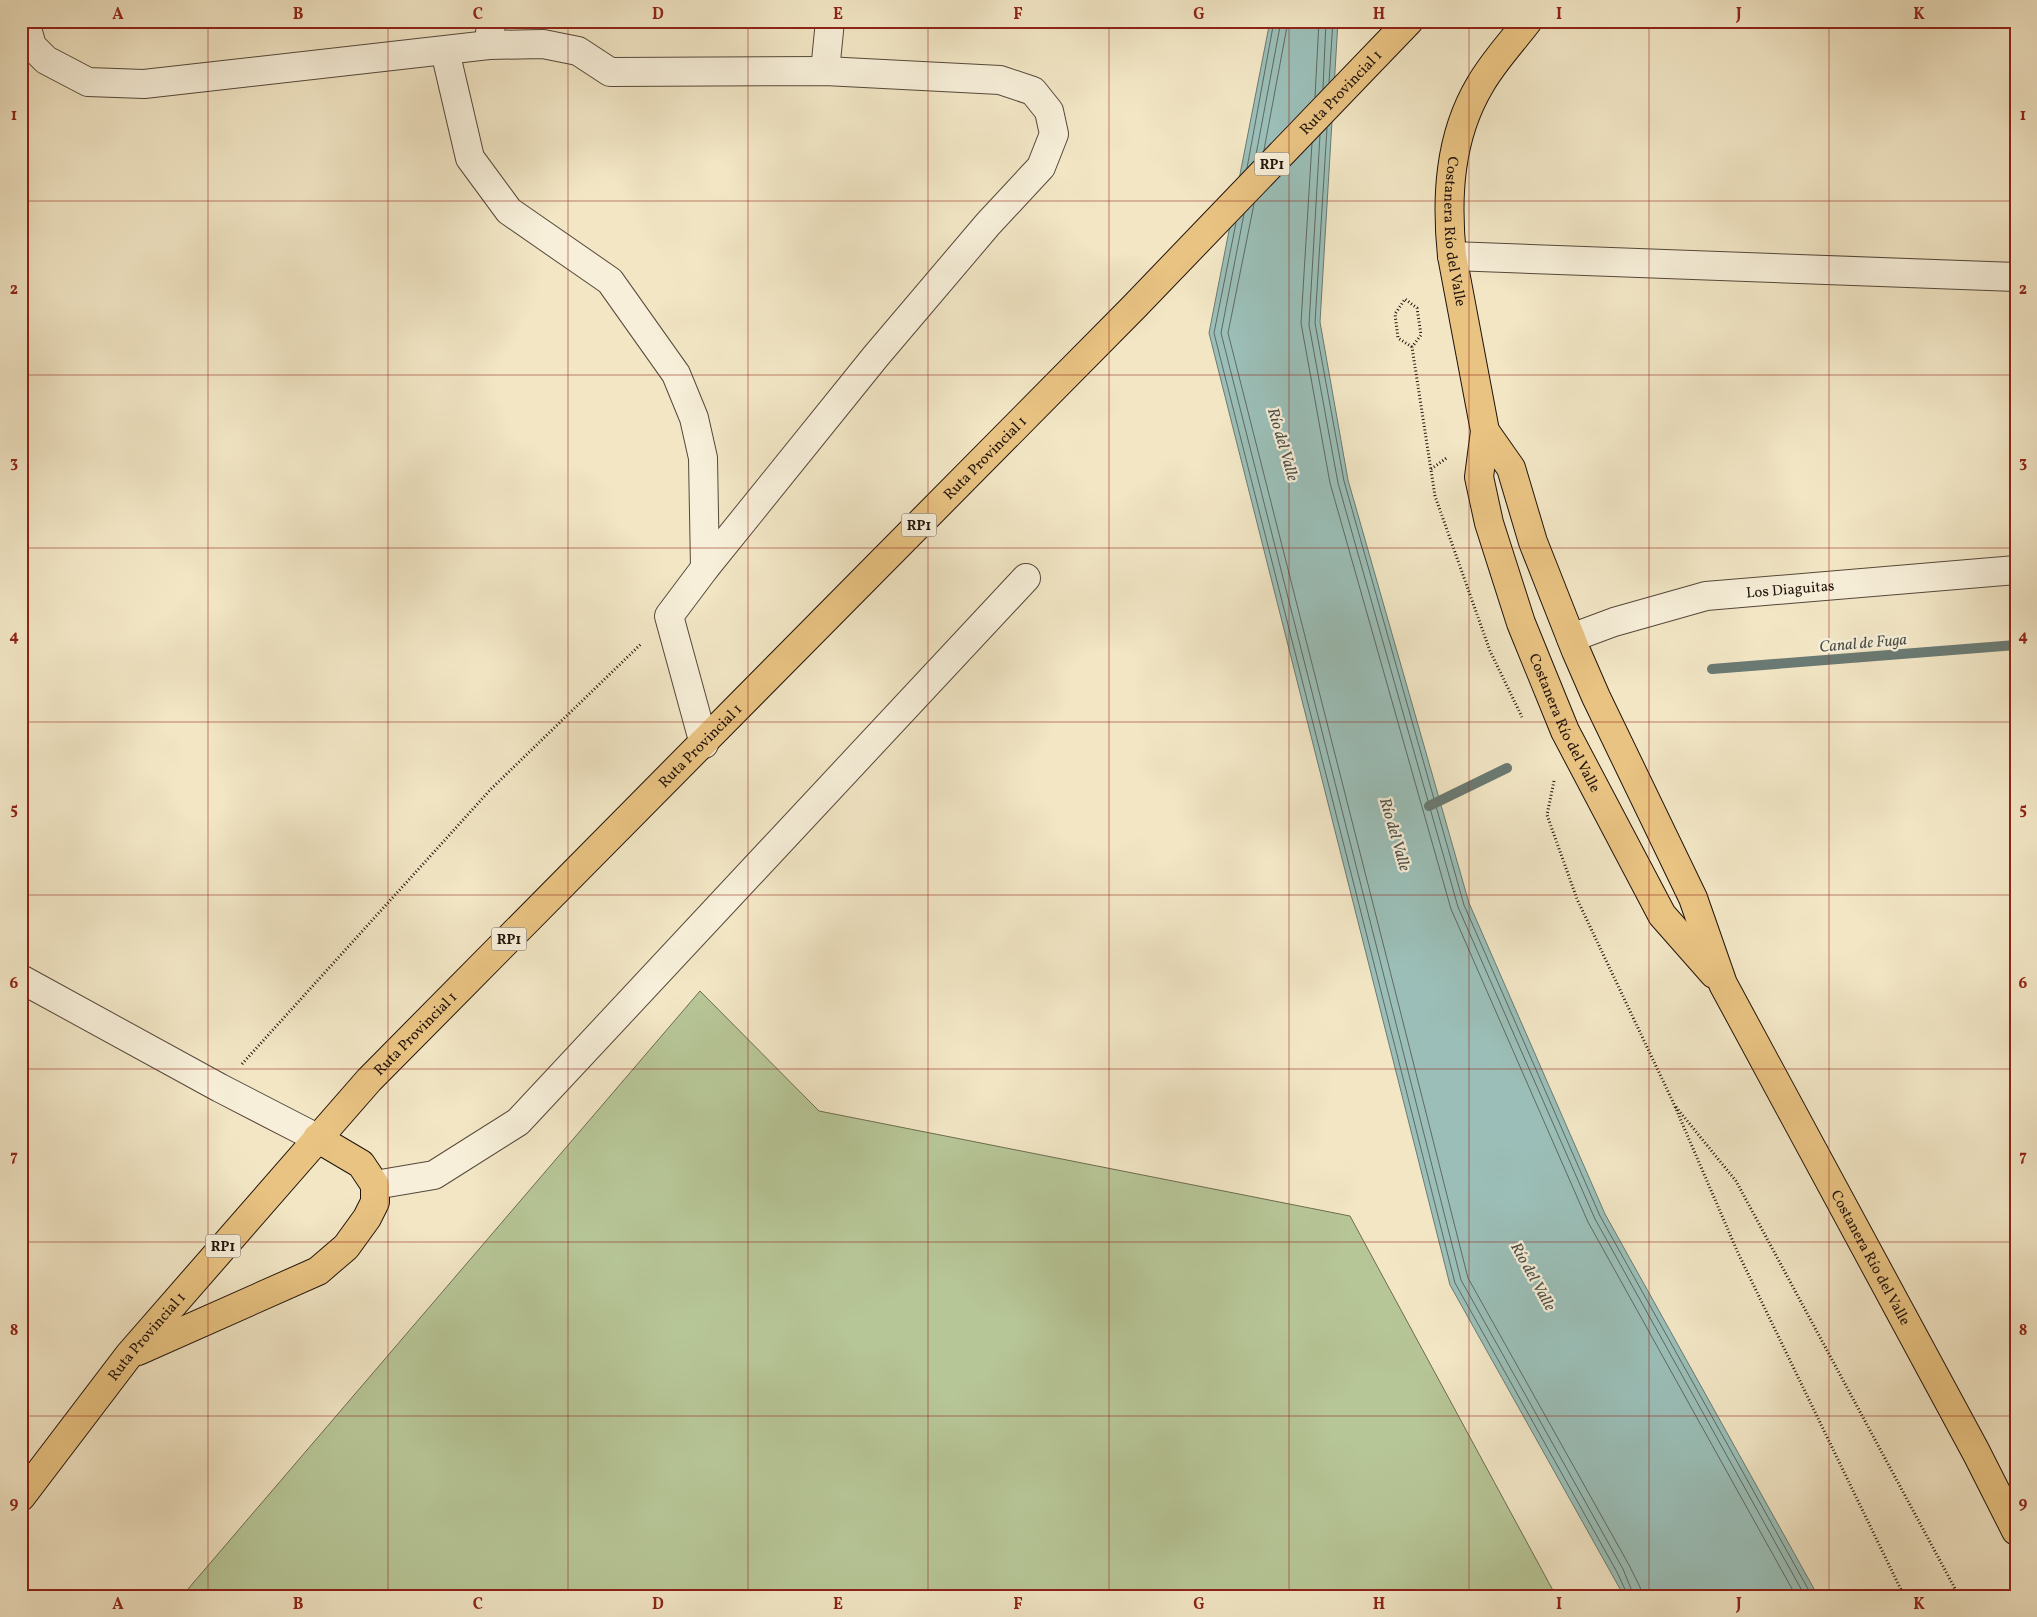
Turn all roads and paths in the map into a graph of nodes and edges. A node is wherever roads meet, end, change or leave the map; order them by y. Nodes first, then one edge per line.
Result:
1 (25, 21) edge
2 (830, 21) edge
3 (1409, 21) edge
4 (1528, 21) edge
5 (490, 33) edge
6 (445, 51) junction
7 (825, 71) junction
8 (1452, 256) junction
9 (2016, 277) edge
10 (1412, 347) junction
11 (1485, 431) junction
12 (705, 568) junction
13 (2016, 570) edge
14 (1026, 578) dead end
15 (669, 616) junction
16 (1571, 638) junction
17 (1527, 725) dead end
18 (704, 744) junction
19 (1556, 774) dead end
20 (21, 979) edge
21 (1723, 984) junction
22 (220, 1088) junction
23 (1673, 1102) junction
24 (317, 1138) junction
25 (375, 1185) junction
26 (129, 1355) junction
27 (21, 1497) edge
28 (2016, 1531) edge
29 (1904, 1596) edge
30 (1959, 1596) edge

1 - 6 street
2 - 7 street
3 - 18 main road, Ruta Provincial 1 / RP1
4 - 8 main road, Costanera Río del Valle
5 - 6 street
5 - 7 street
6 - 12 street
7 - 12 street
8 - 9 street
8 - 11 main road, Costanera Río del Valle
10 - 10 path
10 - 17 path
11 - 16 main road, Costanera Río del Valle
11 - 21 main road, Costanera Río del Valle
12 - 15 street
13 - 16 street, Los Diaguitas
14 - 25 street
15 - 18 street
15 - 22 path
16 - 21 main road, Costanera Río del Valle
18 - 24 main road, Ruta Provincial 1 / RP1
19 - 23 path
20 - 22 street
21 - 28 main road, Costanera Río del Valle
22 - 24 street
23 - 29 path
23 - 30 path
24 - 25 main road
24 - 26 main road, Ruta Provincial 1 / RP1
25 - 26 main road
26 - 27 main road, Ruta Provincial 1 / RP1

